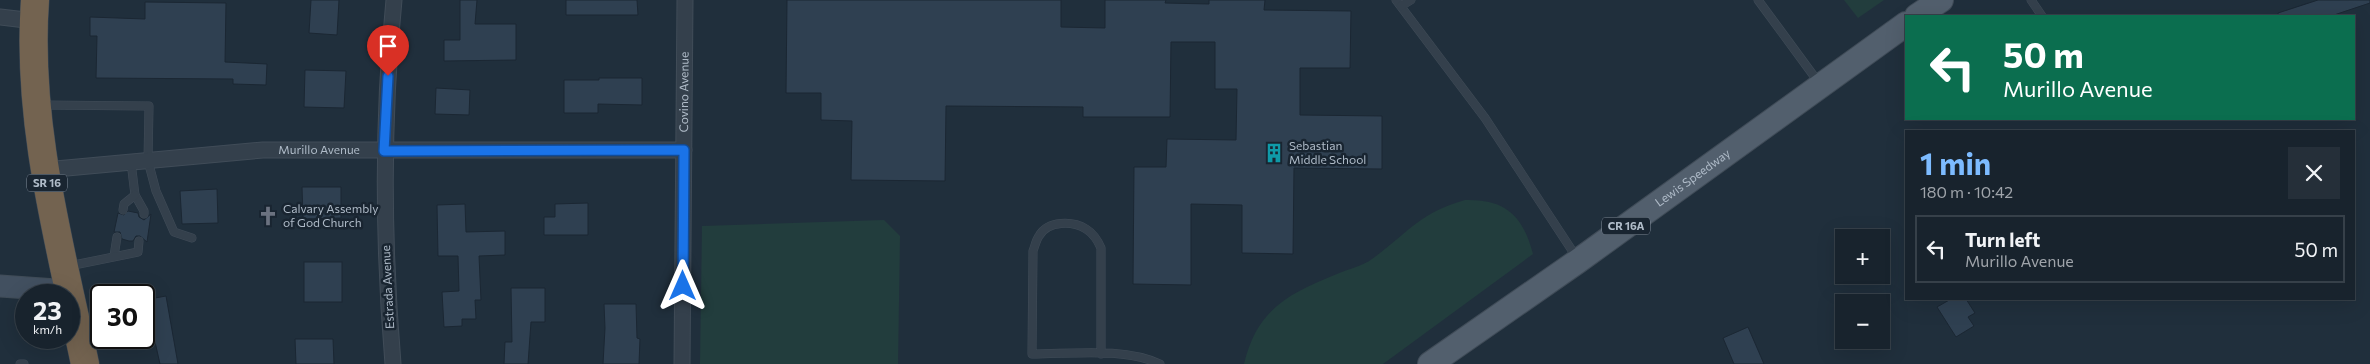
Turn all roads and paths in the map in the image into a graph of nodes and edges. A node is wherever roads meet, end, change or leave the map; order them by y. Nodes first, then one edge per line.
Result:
1 (394, 0) edge
2 (685, 0) edge
3 (1411, 0) edge
4 (1758, 0) edge
5 (1941, 0) edge
6 (2031, 0) edge
7 (1398, 3) edge
8 (34, 11) edge
9 (1918, 15) edge
10 (2041, 15) edge
11 (0, 18) edge
12 (1905, 25) edge
13 (1820, 85) junction
14 (36, 105) junction
15 (684, 150) junction
16 (384, 151) junction
17 (148, 161) junction
18 (131, 162) junction
19 (44, 170) junction
20 (135, 195) junction
21 (123, 210) dead end
22 (144, 214) dead end
23 (117, 237) dead end
24 (192, 238) dead end
25 (139, 241) dead end
26 (114, 256) junction
27 (1578, 261) junction
28 (67, 279) junction
29 (0, 286) edge
30 (1101, 354) junction
31 (85, 364) edge
32 (393, 364) edge
33 (682, 364) edge
34 (1160, 364) edge
35 (1430, 364) edge

1 - 16 street, Estrada Avenue
2 - 15 street, Covino Avenue
3 - 7 lane
4 - 13 lane
5 - 9 main road
6 - 10 lane
7 - 27 lane
8 - 11 street
8 - 14 highway, SR 16
12 - 13 main road, Lewis Speedway / CR 16A
13 - 27 main road, Lewis Speedway / CR 16A
14 - 17 lane
14 - 19 highway, SR 16
15 - 16 street, Murillo Avenue
15 - 33 street, Covino Avenue
16 - 17 street, Murillo Avenue
16 - 32 street, Estrada Avenue
17 - 18 street, Murillo Avenue
17 - 24 lane
18 - 19 street, Murillo Avenue
18 - 20 lane
19 - 28 highway, SR 16
20 - 21 lane
20 - 22 lane
23 - 26 lane
25 - 26 lane
26 - 28 lane
27 - 35 main road, Lewis Speedway / CR 16A
28 - 29 street
28 - 31 highway, SR 16
30 - 30 lane
30 - 34 lane

